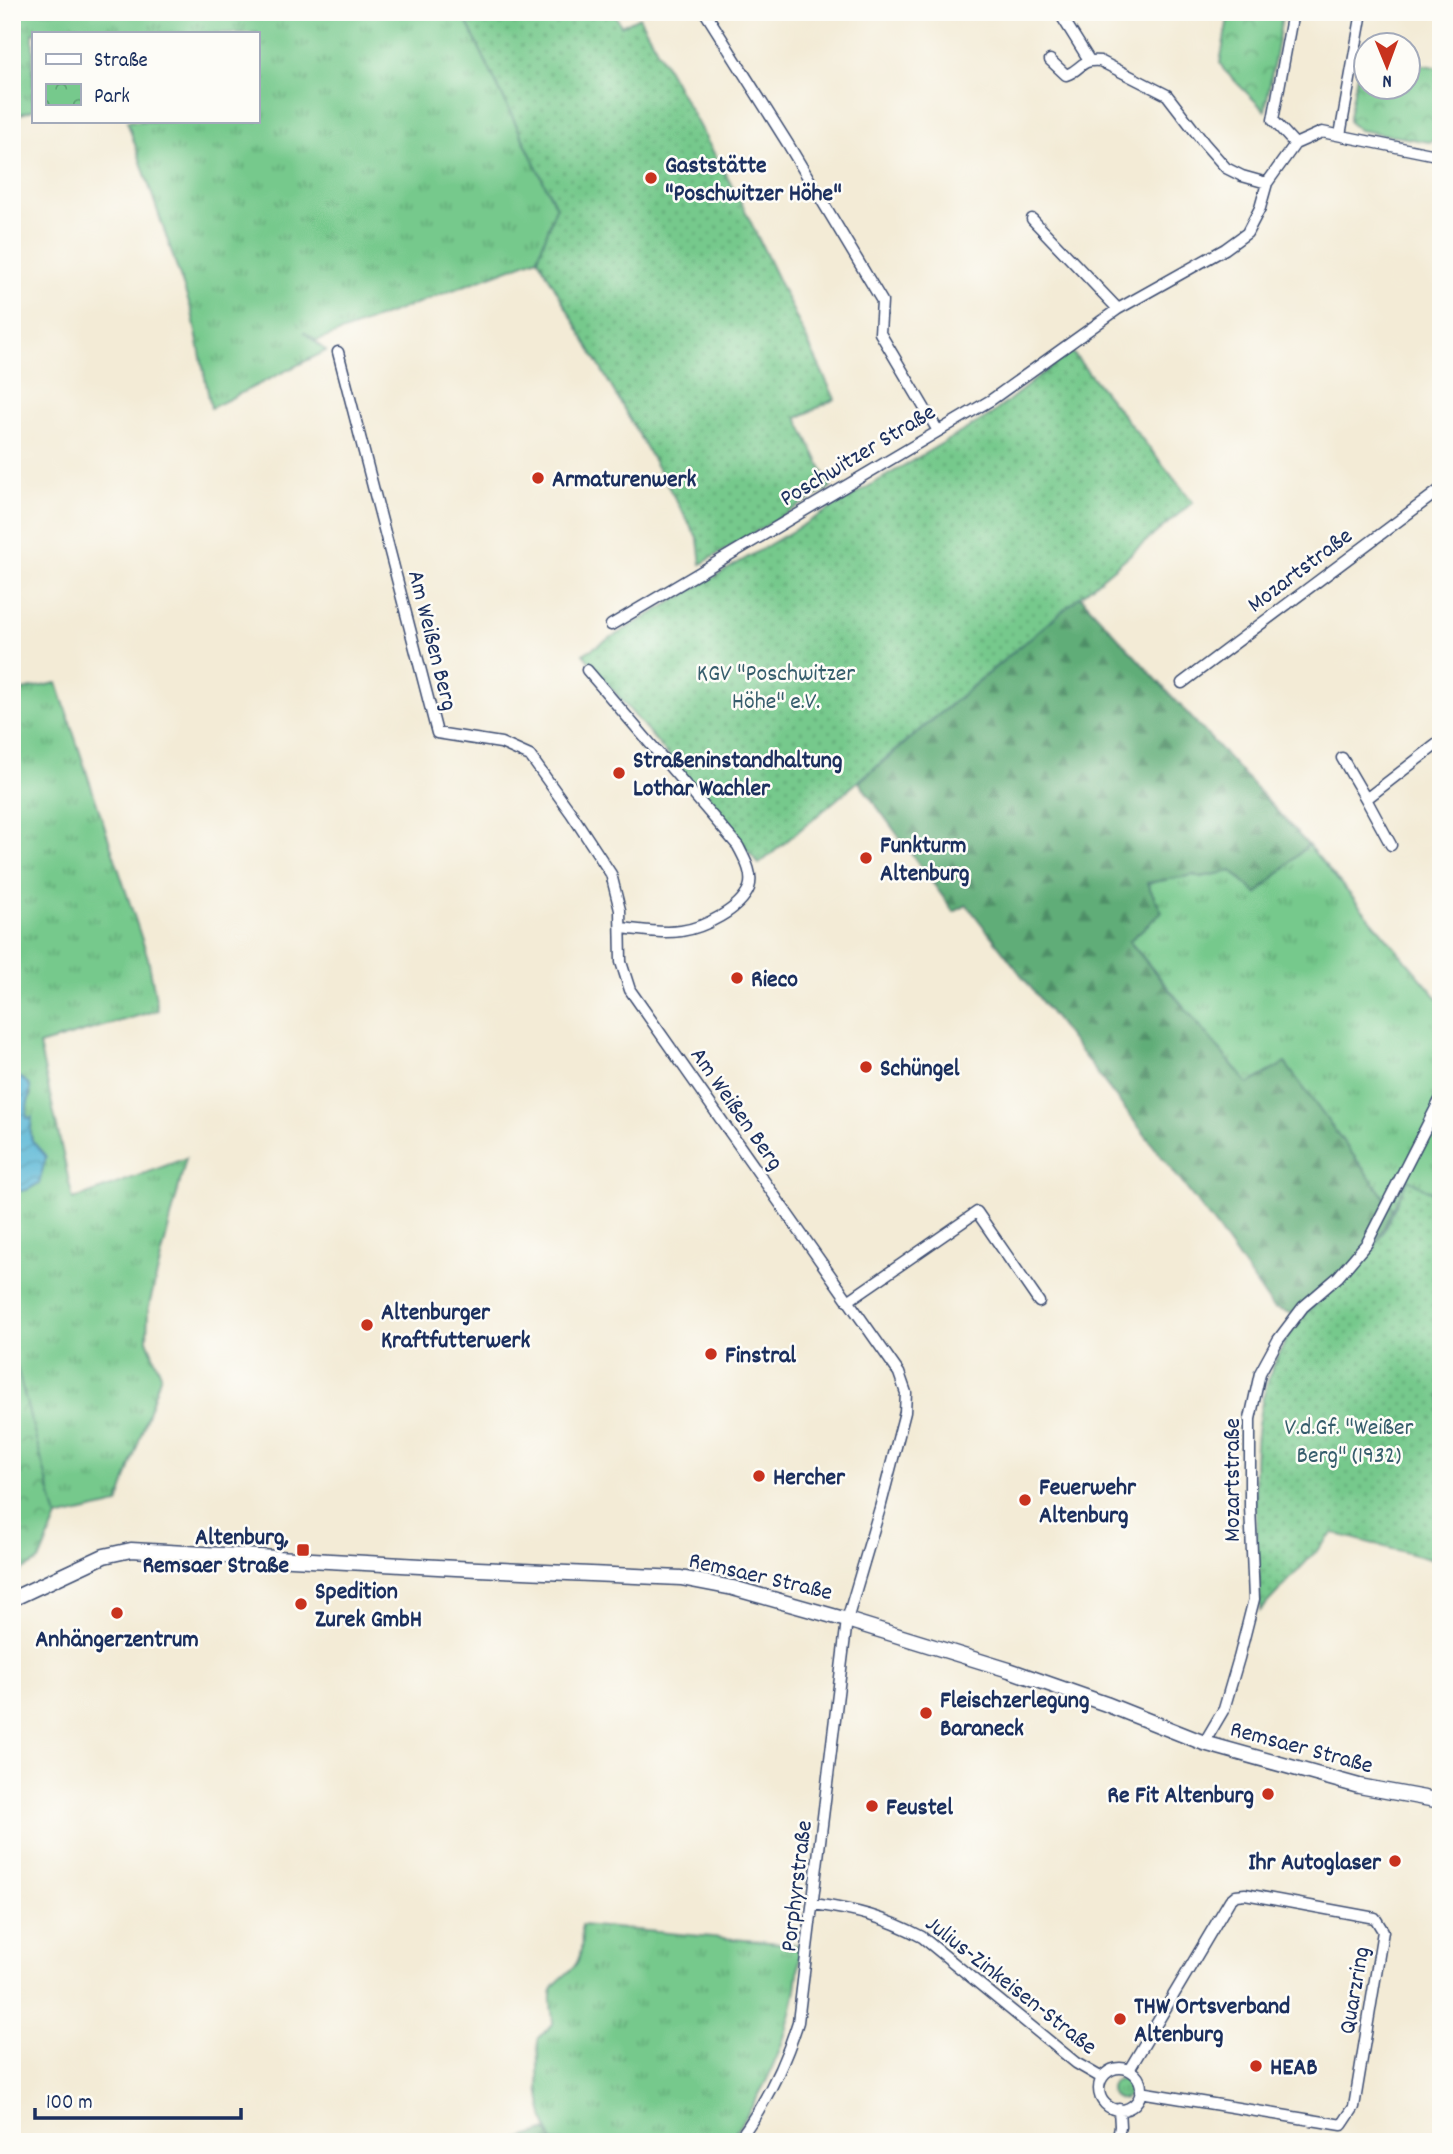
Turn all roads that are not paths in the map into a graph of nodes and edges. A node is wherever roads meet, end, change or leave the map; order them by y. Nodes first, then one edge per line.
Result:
1 (705, 12) edge
2 (1059, 12) edge
3 (1293, 12) edge
4 (1362, 12) edge
5 (1049, 60) dead end
6 (1089, 60) junction
7 (1340, 135) junction
8 (1295, 144) junction
9 (1441, 156) edge
10 (1267, 183) junction
11 (1032, 219) dead end
12 (1118, 309) junction
13 (338, 352) dead end
14 (938, 431) junction
15 (1441, 489) edge
16 (611, 625) dead end
17 (587, 670) dead end
18 (1182, 683) dead end
19 (1441, 741) edge
20 (1342, 758) dead end
21 (1366, 799) junction
22 (1391, 845) dead end
23 (621, 928) junction
24 (1441, 1098) edge
25 (848, 1301) junction
26 (1039, 1302) dead end
27 (12, 1599) edge
28 (848, 1619) junction
29 (1205, 1743) junction
30 (1441, 1801) edge
31 (814, 1904) junction
32 (1129, 2070) junction
33 (1102, 2078) junction
34 (1140, 2092) junction
35 (1119, 2109) junction
36 (737, 2142) edge
37 (1116, 2142) edge

1 - 14 street
2 - 6 street
3 - 8 street
4 - 7 street
5 - 6 street
6 - 10 street
7 - 8 street
7 - 9 street
8 - 10 street, Poschwitzer Straße
10 - 12 street, Poschwitzer Straße
11 - 12 street
12 - 14 street, Poschwitzer Straße
13 - 23 street, Am Weißen Berg
14 - 16 street, Poschwitzer Straße
15 - 18 street, Mozartstraße
17 - 23 street
19 - 21 street
20 - 21 street
21 - 22 street
23 - 25 street, Am Weißen Berg
24 - 29 street, Mozartstraße
25 - 26 street
25 - 28 street, Am Weißen Berg
27 - 28 street, Remsaer Straße
28 - 29 street, Remsaer Straße
28 - 31 street, Porphyrstraße
29 - 30 street, Remsaer Straße
31 - 33 street, Julius-Zinkeisen-Straße
31 - 36 street, Porphyrstraße
32 - 33 street, Julius-Zinkeisen-Straße
32 - 34 street
32 - 34 street, Quarzring
33 - 35 street, Julius-Zinkeisen-Straße
34 - 35 street
35 - 37 street

